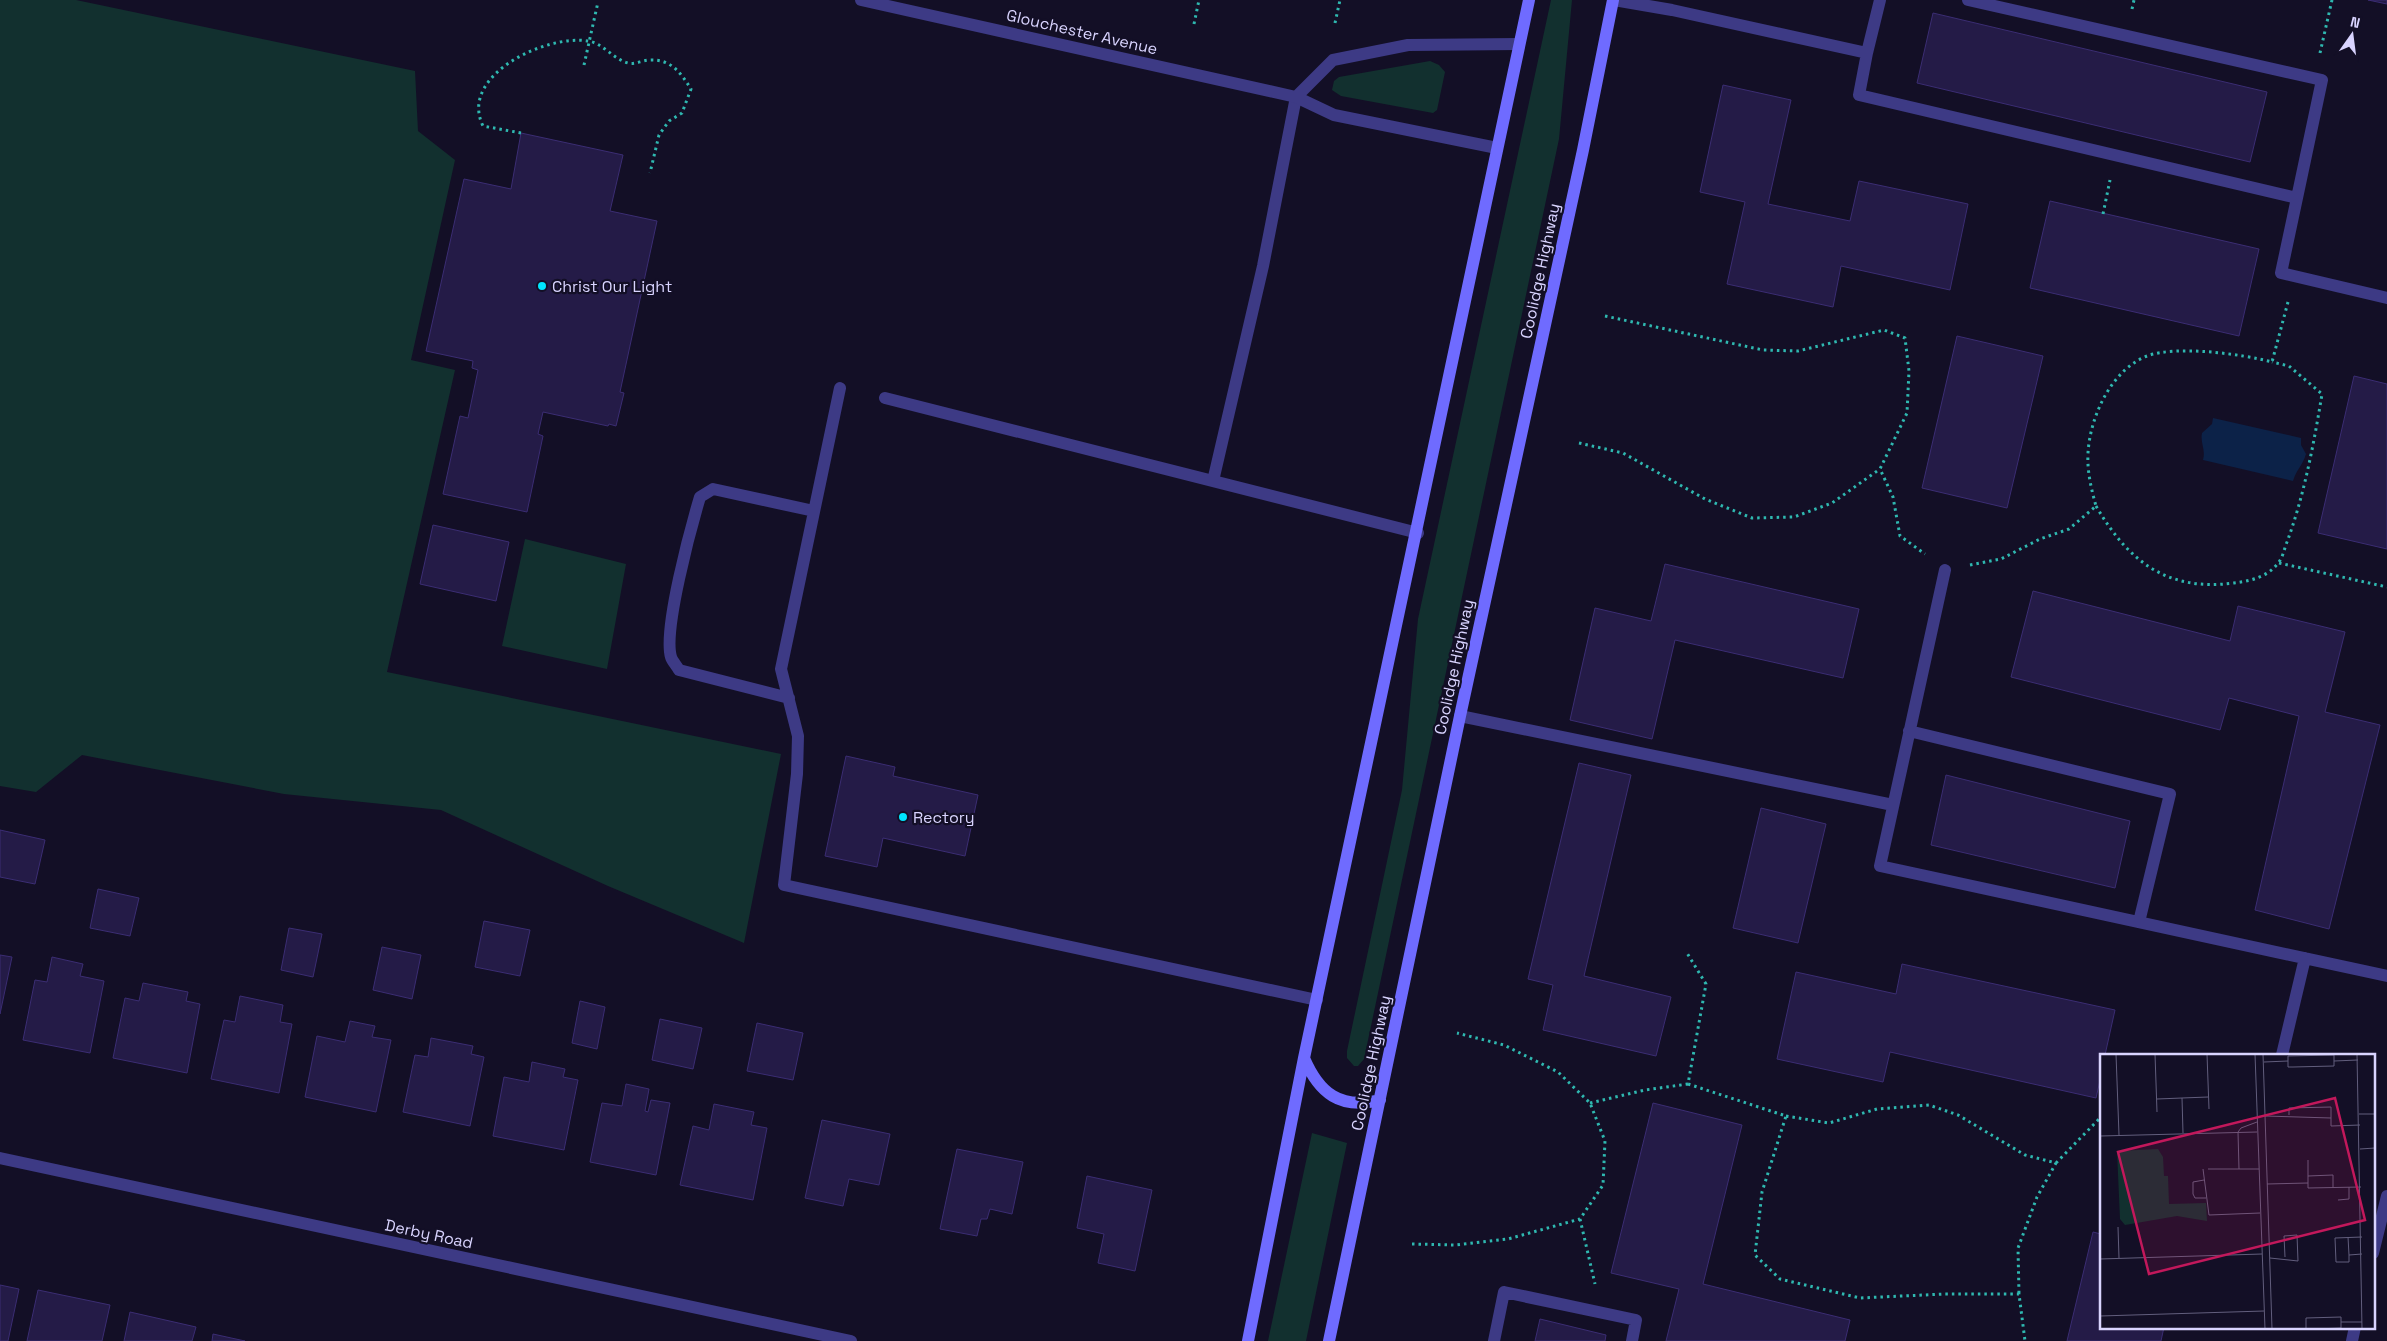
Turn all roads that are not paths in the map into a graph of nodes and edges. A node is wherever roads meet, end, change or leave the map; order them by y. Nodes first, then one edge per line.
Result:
1 (861, 0) edge
2 (1529, 0) edge
3 (1613, 0) edge
4 (1880, 0) edge
5 (1968, 0) edge
6 (1519, 44) junction
7 (1867, 52) junction
8 (1296, 97) junction
9 (1497, 148) junction
10 (2297, 198) junction
11 (2387, 298) edge
12 (840, 388) dead end
13 (885, 398) dead end
14 (1213, 481) junction
15 (814, 511) junction
16 (1418, 532) junction
17 (1945, 570) road end
18 (789, 698) junction
19 (1460, 716) junction
20 (1909, 731) junction
21 (1894, 805) junction
22 (2139, 922) junction
23 (2305, 958) junction
24 (2387, 976) edge
25 (1317, 1000) junction
26 (2282, 1054) edge
27 (1304, 1058) junction
28 (1380, 1100) junction
29 (0, 1158) edge
30 (2387, 1196) edge
31 (2384, 1224) edge
32 (2374, 1250) edge
33 (2356, 1328) edge
34 (850, 1341) edge
35 (1248, 1341) edge
36 (1329, 1341) edge
37 (1494, 1341) edge
38 (1632, 1341) edge
39 (2352, 1341) edge

1 - 8 street, Glouchester Avenue
2 - 6 main road
3 - 7 street
3 - 19 main road, Coolidge Highway
4 - 7 street
5 - 10 street
6 - 8 street
6 - 9 main road
7 - 10 street
8 - 9 street, Glouchester Avenue
8 - 14 street
9 - 16 main road
10 - 11 street
12 - 15 street
13 - 14 street
14 - 16 street
15 - 18 street
15 - 18 street
16 - 25 main road
17 - 20 street
18 - 25 street
19 - 21 street
19 - 28 main road, Coolidge Highway
20 - 21 street
20 - 22 street
21 - 22 street
22 - 23 street
23 - 24 street
23 - 26 street
25 - 27 main road
27 - 28 main road
27 - 35 main road
28 - 36 main road, Coolidge Highway
29 - 34 street, Derby Road
30 - 31 street
31 - 32 street
33 - 39 street
37 - 38 street

